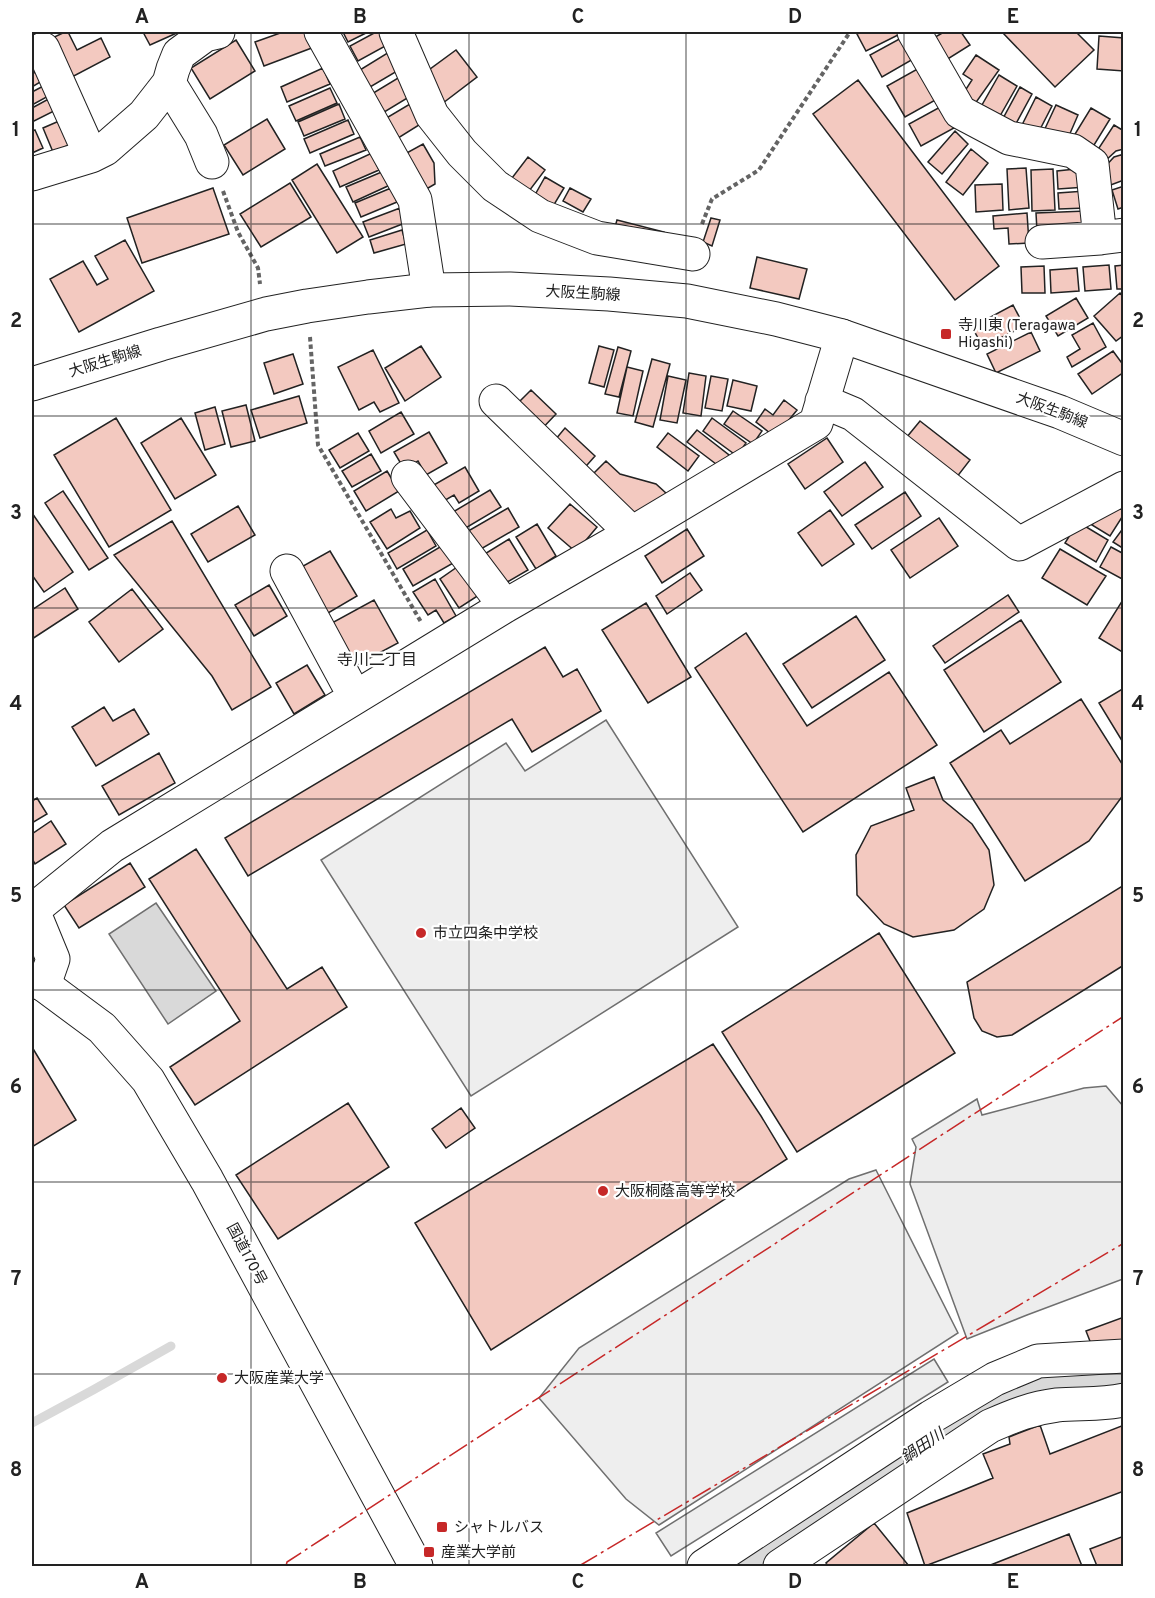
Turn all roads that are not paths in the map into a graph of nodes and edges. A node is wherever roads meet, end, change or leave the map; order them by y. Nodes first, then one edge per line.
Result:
1 (218, 32) edge
2 (321, 32) edge
3 (396, 32) edge
4 (914, 32) edge
5 (43, 49) dead end
6 (169, 83) junction
7 (91, 156) junction
8 (212, 162) road end
9 (32, 174) edge
10 (1112, 236) edge
11 (1042, 242) dead end
12 (693, 254) road end
13 (429, 290) junction
14 (842, 336) junction
15 (32, 384) edge
16 (496, 401) dead end
17 (822, 401) junction
18 (1124, 439) edge
19 (408, 477) dead end
20 (1124, 488) edge
21 (632, 533) junction
22 (286, 571) dead end
23 (505, 606) junction
24 (355, 697) junction
25 (32, 909) edge
26 (38, 982) edge
27 (1124, 1356) edge
28 (1124, 1400) edge
29 (416, 1566) edge
30 (704, 1566) edge
31 (780, 1566) edge

1 - 6 main road
2 - 13 main road
3 - 12 main road
4 - 10 main road
5 - 7 main road
6 - 7 main road
6 - 8 main road
7 - 9 main road
10 - 11 main road
13 - 14 main road, 大阪生駒線
13 - 15 main road, 大阪生駒線
14 - 17 main road
14 - 18 main road, 大阪生駒線
16 - 21 main road
17 - 20 main road
17 - 21 main road
19 - 23 main road
21 - 23 main road
22 - 24 main road
23 - 24 main road
24 - 25 main road
25 - 26 main road
26 - 29 main road, 国道170号
27 - 30 main road
28 - 31 main road

